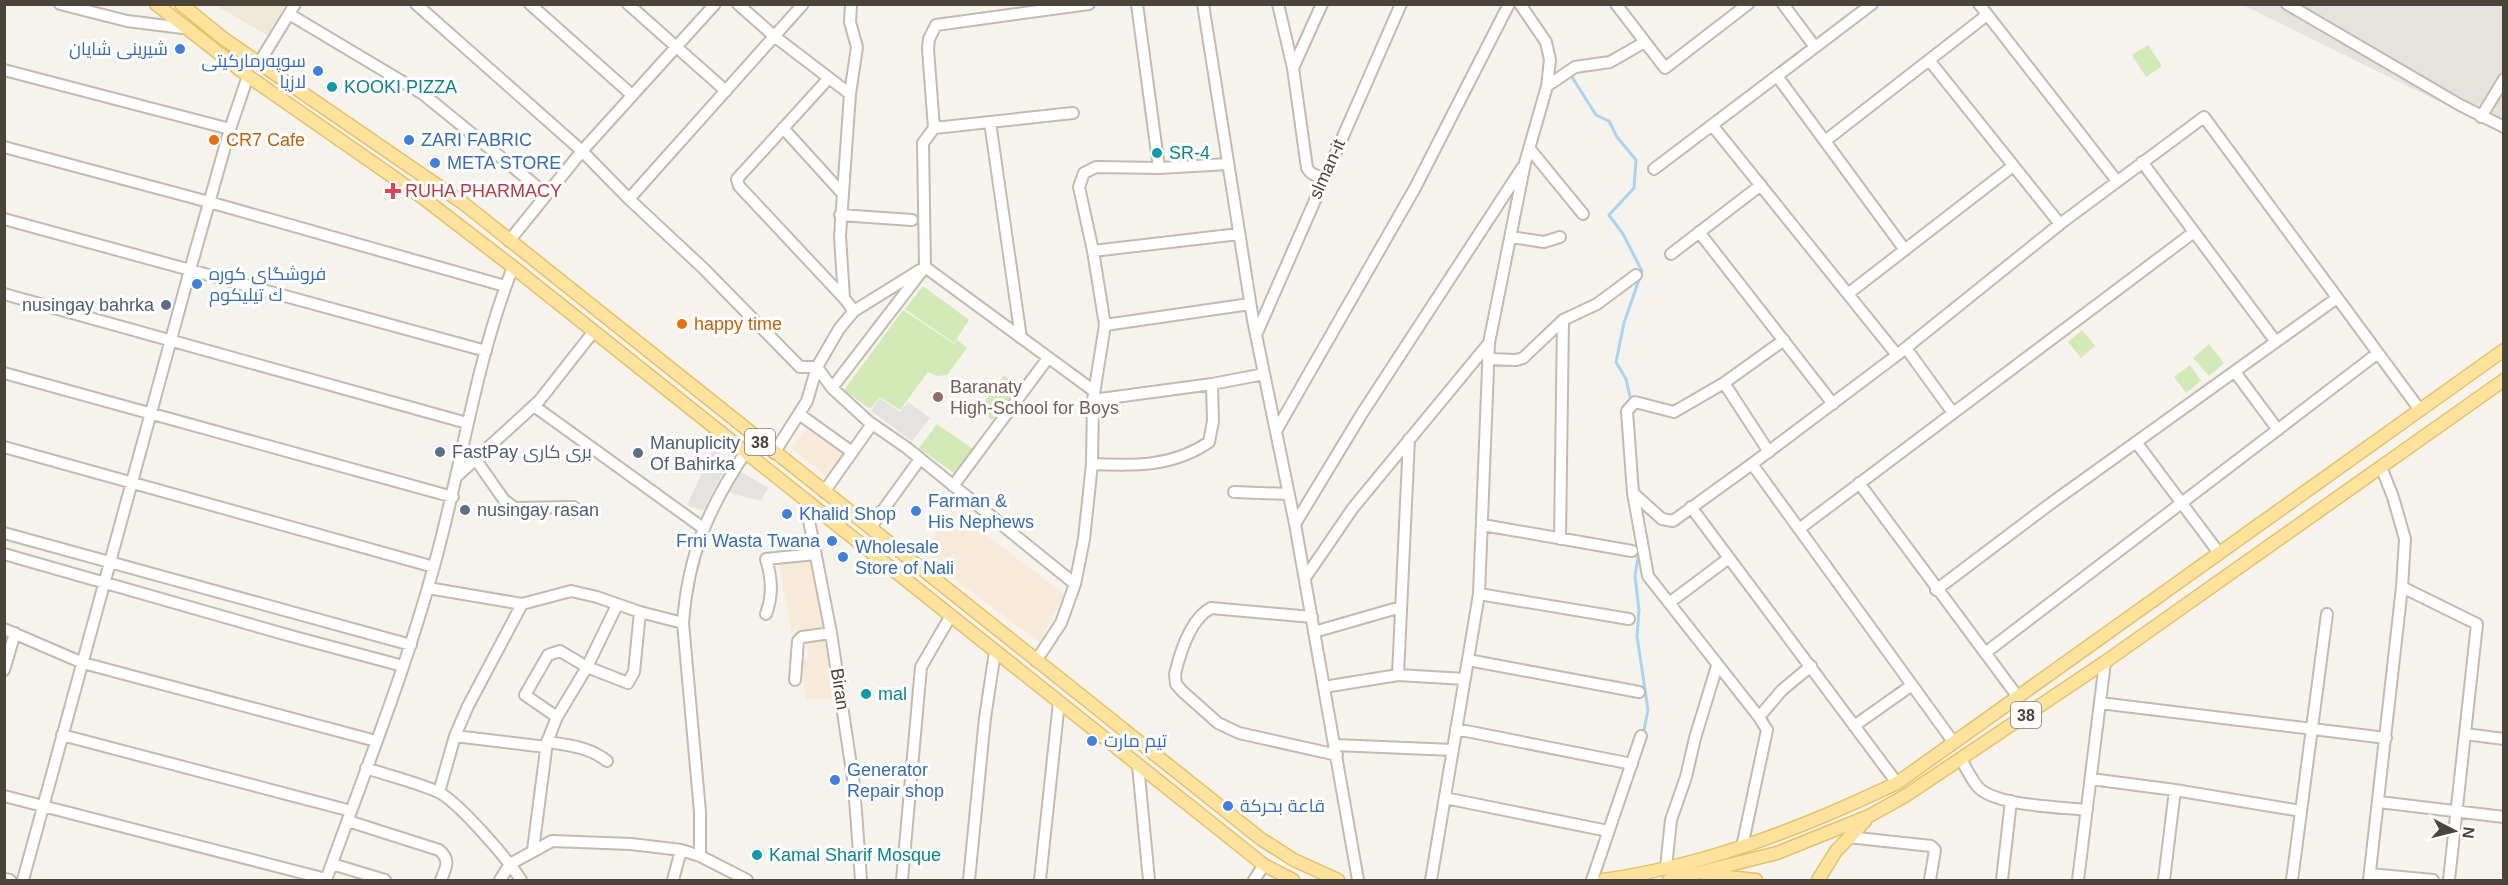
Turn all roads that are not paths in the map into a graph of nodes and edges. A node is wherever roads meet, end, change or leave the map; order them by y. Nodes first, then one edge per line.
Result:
1 (60, 4) edge
2 (156, 4) edge
3 (416, 4) edge
4 (531, 4) edge
5 (628, 4) edge
6 (715, 4) edge
7 (738, 4) edge
8 (803, 4) edge
9 (851, 4) edge
10 (1089, 4) edge
11 (1137, 4) edge
12 (1203, 4) edge
13 (1278, 4) edge
14 (1322, 4) edge
15 (1401, 4) edge
16 (1509, 4) edge
17 (1520, 4) edge
18 (1616, 4) edge
19 (1748, 4) edge
20 (1784, 4) edge
21 (1872, 4) edge
22 (1979, 4) edge
23 (2287, 4) edge
24 (184, 6) edge
25 (292, 9) edge
26 (1987, 15) junction
27 (183, 28) junction
28 (774, 36) junction
29 (1645, 42) junction
30 (1815, 47) junction
31 (676, 48) junction
32 (1929, 60) junction
33 (259, 63) junction
34 (1293, 68) junction
35 (4, 70) edge
36 (248, 76) junction
37 (1777, 76) junction
38 (830, 78) junction
39 (2504, 79) edge
40 (1547, 86) junction
41 (726, 91) junction
42 (850, 94) junction
43 (632, 95) junction
44 (1072, 113) dead end
45 (2481, 117) junction
46 (990, 122) junction
47 (1712, 125) junction
48 (783, 128) junction
49 (934, 128) junction
50 (2504, 128) edge
51 (230, 129) junction
52 (1825, 141) junction
53 (4, 147) edge
54 (1530, 148) junction
55 (582, 151) junction
56 (2142, 162) junction
57 (1525, 163) junction
58 (1228, 164) junction
59 (2013, 166) junction
60 (1159, 168) junction
61 (1654, 169) dead end
62 (1323, 179) junction
63 (433, 181) junction
64 (2117, 181) junction
65 (1761, 184) junction
66 (842, 193) junction
67 (546, 194) junction
68 (422, 197) junction
69 (629, 199) junction
70 (209, 202) junction
71 (463, 203) junction
72 (1583, 214) dead end
73 (840, 215) junction
74 (4, 219) edge
75 (451, 219) junction
76 (912, 220) dead end
77 (2060, 225) junction
78 (1699, 232) junction
79 (2194, 232) junction
80 (1239, 234) junction
81 (1511, 237) junction
82 (1560, 237) dead end
83 (509, 241) junction
84 (1905, 249) junction
85 (1093, 251) junction
86 (1671, 254) dead end
87 (513, 267) junction
88 (925, 267) junction
89 (190, 270) junction
90 (1636, 275) dead end
91 (506, 286) junction
92 (1849, 293) junction
93 (4, 294) edge
94 (844, 298) junction
95 (2337, 298) junction
96 (1250, 304) junction
97 (854, 311) junction
98 (1563, 320) junction
99 (1104, 325) junction
100 (594, 331) junction
101 (1256, 335) junction
102 (1021, 338) junction
103 (171, 339) junction
104 (1784, 340) junction
105 (2276, 342) junction
106 (1489, 343) junction
107 (1906, 348) junction
108 (2504, 350) edge
109 (486, 351) junction
110 (2378, 352) junction
111 (1897, 355) junction
112 (1048, 358) junction
113 (1488, 359) junction
114 (817, 367) junction
115 (2235, 372) junction
116 (4, 373) edge
117 (1264, 374) junction
118 (2504, 380) edge
119 (1724, 383) junction
120 (1212, 384) junction
121 (832, 388) junction
122 (1094, 396) junction
123 (1833, 404) junction
124 (534, 406) junction
125 (2420, 410) junction
126 (151, 413) junction
127 (1953, 413) junction
128 (799, 414) junction
129 (466, 423) junction
130 (872, 424) junction
131 (2434, 428) junction
132 (2277, 430) junction
133 (1276, 431) junction
134 (1409, 439) junction
135 (2136, 442) junction
136 (4, 447) edge
137 (852, 452) junction
138 (1769, 452) junction
139 (745, 453) junction
140 (774, 453) junction
141 (476, 459) junction
142 (920, 459) junction
143 (1092, 464) junction
144 (1752, 464) junction
145 (2380, 467) junction
146 (456, 477) junction
147 (132, 483) junction
148 (1859, 483) junction
149 (953, 486) junction
150 (824, 492) junction
151 (1234, 492) dead end
152 (1633, 493) junction
153 (1289, 494) junction
154 (453, 497) junction
155 (805, 500) junction
156 (2182, 503) junction
157 (574, 507) dead end
158 (1691, 507) junction
159 (846, 508) junction
160 (836, 523) junction
161 (1295, 524) junction
162 (1483, 525) junction
163 (703, 528) junction
164 (870, 528) junction
165 (1800, 529) junction
166 (4, 533) edge
167 (1560, 539) junction
168 (1632, 551) dead end
169 (2219, 553) junction
170 (4, 554) edge
171 (814, 554) junction
172 (1729, 558) junction
173 (111, 562) junction
174 (434, 567) junction
175 (1305, 578) junction
176 (105, 583) junction
177 (1075, 584) junction
178 (2402, 587) junction
179 (428, 588) junction
180 (1936, 590) junction
181 (2167, 590) junction
182 (1479, 594) junction
183 (1668, 603) junction
184 (522, 604) junction
185 (617, 605) junction
186 (1401, 607) junction
187 (2180, 609) junction
188 (640, 612) junction
189 (766, 614) dead end
190 (2327, 614) dead end
191 (950, 616) junction
192 (1312, 617) junction
193 (1629, 619) dead end
194 (683, 623) junction
195 (10, 631) edge
196 (1314, 632) junction
197 (831, 633) junction
198 (411, 645) junction
199 (995, 652) junction
200 (1984, 654) junction
201 (1468, 660) junction
202 (1036, 661) junction
203 (2105, 662) junction
204 (83, 663) junction
205 (403, 666) junction
206 (587, 666) junction
207 (1717, 666) junction
208 (1811, 666) junction
209 (4, 670) edge
210 (1398, 675) junction
211 (1465, 679) junction
212 (795, 680) dead end
213 (1912, 685) junction
214 (1324, 687) junction
215 (1639, 692) dead end
216 (2018, 697) junction
217 (1059, 702) junction
218 (2100, 703) junction
219 (557, 717) junction
220 (1759, 717) junction
221 (1854, 726) junction
222 (1456, 729) junction
223 (2312, 730) junction
224 (2465, 734) junction
225 (62, 735) junction
226 (455, 736) junction
227 (1641, 736) dead end
228 (2386, 738) junction
229 (2504, 740) edge
230 (376, 741) junction
231 (1954, 743) junction
232 (547, 744) junction
233 (1336, 750) junction
234 (1453, 750) junction
235 (1961, 759) junction
236 (607, 761) dead end
237 (1632, 764) junction
238 (1138, 765) junction
239 (366, 768) junction
240 (2091, 779) junction
241 (1897, 783) junction
242 (2175, 790) junction
243 (439, 792) junction
244 (4, 796) edge
245 (1444, 798) junction
246 (2011, 801) junction
247 (2379, 802) junction
248 (45, 806) junction
249 (2087, 810) junction
250 (2301, 811) junction
251 (2457, 812) junction
252 (349, 816) junction
253 (1869, 816) junction
254 (2504, 818) edge
255 (1608, 831) junction
256 (1848, 837) junction
257 (1742, 847) junction
258 (533, 850) junction
259 (681, 850) junction
260 (700, 856) junction
261 (332, 864) junction
262 (510, 864) junction
263 (1264, 865) junction
264 (1666, 867) junction
265 (1690, 877) edge
266 (2369, 877) edge
267 (4, 879) edge
268 (1735, 879) edge
269 (10, 880) edge
270 (23, 880) edge
271 (326, 880) edge
272 (385, 880) edge
273 (441, 880) edge
274 (500, 880) edge
275 (521, 880) edge
276 (673, 880) edge
277 (747, 880) edge
278 (861, 880) edge
279 (902, 880) edge
280 (969, 880) edge
281 (1040, 880) edge
282 (1149, 880) edge
283 (1254, 880) edge
284 (1293, 880) edge
285 (1338, 880) edge
286 (1358, 880) edge
287 (1431, 880) edge
288 (1592, 880) edge
289 (1604, 880) edge
290 (1670, 880) edge
291 (1756, 880) edge
292 (1818, 880) edge
293 (1930, 880) edge
294 (2002, 880) edge
295 (2078, 880) edge
296 (2164, 880) edge
297 (2292, 880) edge
298 (2433, 880) edge
299 (2449, 880) edge

1 - 27 street
2 - 27 main road, 38
3 - 55 street
4 - 43 street
5 - 31 street
6 - 31 street
7 - 28 street
8 - 28 street
9 - 42 street
10 - 49 street
11 - 60 street
12 - 58 street
13 - 34 street
14 - 34 street
15 - 62 street, slman-it
16 - 133 street
17 - 40 street
18 - 29 street
19 - 29 street
20 - 30 street
21 - 30 street
22 - 26 street
23 - 45 street
24 - 33 main road, 38
25 - 33 street
25 - 67 street
26 - 32 street
26 - 64 street
27 - 36 main road, 38
28 - 38 street
28 - 41 street
29 - 40 street
30 - 37 street
31 - 41 street
31 - 43 street
32 - 52 street
32 - 59 street
33 - 63 main road, 38
34 - 62 street
35 - 51 street
36 - 51 street
36 - 68 main road, 38
37 - 47 street
37 - 52 street
38 - 42 street
38 - 48 street
39 - 45 street
40 - 54 street
41 - 69 street
42 - 66 street
43 - 55 street
44 - 46 street
45 - 50 street
46 - 49 street
46 - 102 street
47 - 61 street
47 - 65 street
48 - 66 street
48 - 94 street
49 - 88 street
51 - 70 street
52 - 84 street
53 - 70 street
54 - 57 street
54 - 72 street
55 - 67 street
55 - 69 street
56 - 64 street
56 - 79 street
56 - 95 street
57 - 81 street
57 - 161 street
58 - 60 street
58 - 80 street
59 - 77 street
59 - 84 street
60 - 85 street
62 - 101 street, slman-it
63 - 68 main road
63 - 71 main road, 38
64 - 77 street
65 - 78 street
65 - 92 street
66 - 73 street
67 - 83 street
68 - 75 main road, 38
69 - 114 street
70 - 89 street
70 - 91 street
71 - 75 main road
71 - 83 main road, 38
73 - 76 street
73 - 94 street
74 - 89 street
75 - 87 main road, 38
77 - 107 street
78 - 86 street
78 - 104 street
79 - 105 street
79 - 127 street
80 - 85 street
80 - 96 street
81 - 82 street
81 - 106 street
83 - 140 main road, 38
84 - 92 street
85 - 99 street
87 - 91 street
87 - 100 main road, 38
88 - 97 street
88 - 102 street
88 - 121 street
89 - 103 street
89 - 109 street
90 - 98 street
91 - 109 street
92 - 111 street
93 - 103 street
94 - 97 street
95 - 105 street
95 - 110 street
96 - 99 street
96 - 101 street
97 - 114 street
98 - 113 street
98 - 167 street
99 - 122 street
100 - 124 street
100 - 139 main road, 38
101 - 117 street
102 - 112 street
103 - 126 street
103 - 129 street
104 - 119 street
104 - 123 street
105 - 115 street
106 - 113 street
106 - 134 street
107 - 111 street
107 - 127 street
108 - 125 main road
109 - 129 street
110 - 125 street
110 - 132 street
111 - 123 street
112 - 122 street
112 - 149 street
113 - 162 street
114 - 121 street
114 - 128 street
115 - 132 street
115 - 135 street
116 - 126 street
117 - 120 street
117 - 133 street
118 - 131 main road
119 - 138 street
119 - 152 street
120 - 122 street
120 - 143 street
121 - 130 street
122 - 143 street
123 - 138 street
124 - 141 street
124 - 163 street
125 - 131 main road
125 - 169 main road
126 - 147 street
126 - 154 street
127 - 148 street
128 - 137 street
128 - 140 street
129 - 146 street
130 - 137 street
130 - 142 street
131 - 145 main road
132 - 156 street
133 - 153 street
134 - 175 street
134 - 186 street
135 - 156 street
135 - 180 street
136 - 147 street
137 - 150 street
138 - 144 street
139 - 155 main road, 38
139 - 163 street
140 - 150 main road, 38
141 - 146 street
141 - 157 street
142 - 149 street
142 - 164 street
143 - 177 street
144 - 158 street
144 - 165 street
145 - 178 street
145 - 187 main road
146 - 154 street
147 - 173 street
147 - 174 street
148 - 165 street
148 - 180 street
149 - 177 street
150 - 159 main road, 38
151 - 153 street
152 - 158 street
152 - 183 street
153 - 161 street
154 - 174 street
155 - 160 main road, 38
155 - 171 street, Biran
156 - 169 street
156 - 200 street
158 - 172 street
159 - 160 main road
159 - 164 main road, 38
160 - 191 main road, 38
161 - 175 street
162 - 167 street
162 - 182 street
163 - 194 street
164 - 202 main road, 38
165 - 213 street
166 - 173 street
167 - 168 street
169 - 181 main road
170 - 176 street
171 - 189 street
171 - 197 street, Biran
172 - 183 street
172 - 208 street
173 - 176 street
173 - 198 street
174 - 179 street
175 - 192 street
176 - 204 street
176 - 205 street
177 - 202 street
178 - 224 street
178 - 228 street
179 - 184 street
179 - 198 street
180 - 200 street
181 - 187 main road
181 - 216 main road, 38
182 - 193 street
182 - 201 street
183 - 207 street
184 - 185 street
184 - 226 street
185 - 188 street
185 - 206 street
186 - 196 street
186 - 210 street
187 - 203 main road, 38
188 - 194 street
188 - 206 street
190 - 223 street
191 - 199 main road, 38
191 - 279 street
192 - 196 street
192 - 233 street
194 - 260 street
195 - 204 street
195 - 209 street
196 - 214 street
197 - 212 street
197 - 278 street, Biran
198 - 205 street
199 - 217 main road, 38
199 - 280 street
200 - 216 street
201 - 211 street
201 - 215 street
202 - 285 main road, 38
203 - 218 street
203 - 235 main road, 38
204 - 225 street
204 - 230 street
205 - 230 street
206 - 219 street
206 - 219 street
207 - 220 street
207 - 264 street
208 - 220 street
208 - 221 street
210 - 211 street
210 - 214 street
211 - 222 street
213 - 221 street
213 - 231 street
214 - 233 street
216 - 231 main road, 38
217 - 238 main road, 38
217 - 281 street
218 - 223 street
218 - 240 street
219 - 232 street
220 - 257 street
221 - 241 street
222 - 234 street
222 - 237 street
223 - 228 street
223 - 250 street
224 - 229 street
224 - 251 street
225 - 248 street
225 - 252 street
226 - 232 street
226 - 243 street
227 - 237 street
228 - 247 street
230 - 239 street
231 - 241 main road, 38
232 - 236 street
232 - 258 street
233 - 234 street
233 - 286 street
234 - 245 street
235 - 246 street
235 - 253 main road, 38
237 - 255 street
238 - 263 main road, 38
238 - 282 street
239 - 243 street
239 - 252 street
240 - 242 street
240 - 249 street
241 - 257 main road, 38
242 - 250 street
242 - 296 street
243 - 262 street
244 - 248 street
245 - 255 street
245 - 287 street
246 - 249 street
246 - 294 street
247 - 251 street
247 - 266 street
248 - 270 street
248 - 271 street
249 - 295 street
250 - 297 street
251 - 254 street
251 - 299 street
252 - 261 street
252 - 273 street
253 - 256 main road, 38
253 - 265 main road, 38
255 - 288 street
256 - 292 main road, 38
256 - 293 street
257 - 264 main road, 38
258 - 259 street
258 - 262 street
259 - 260 street
259 - 276 street
260 - 277 street
261 - 271 street
261 - 272 street
262 - 274 street
262 - 275 street
263 - 283 street
263 - 284 main road, 38
264 - 289 main road, 38
265 - 268 main road, 38
265 - 290 main road, 38
266 - 298 street
267 - 269 street
268 - 291 main road, 38

